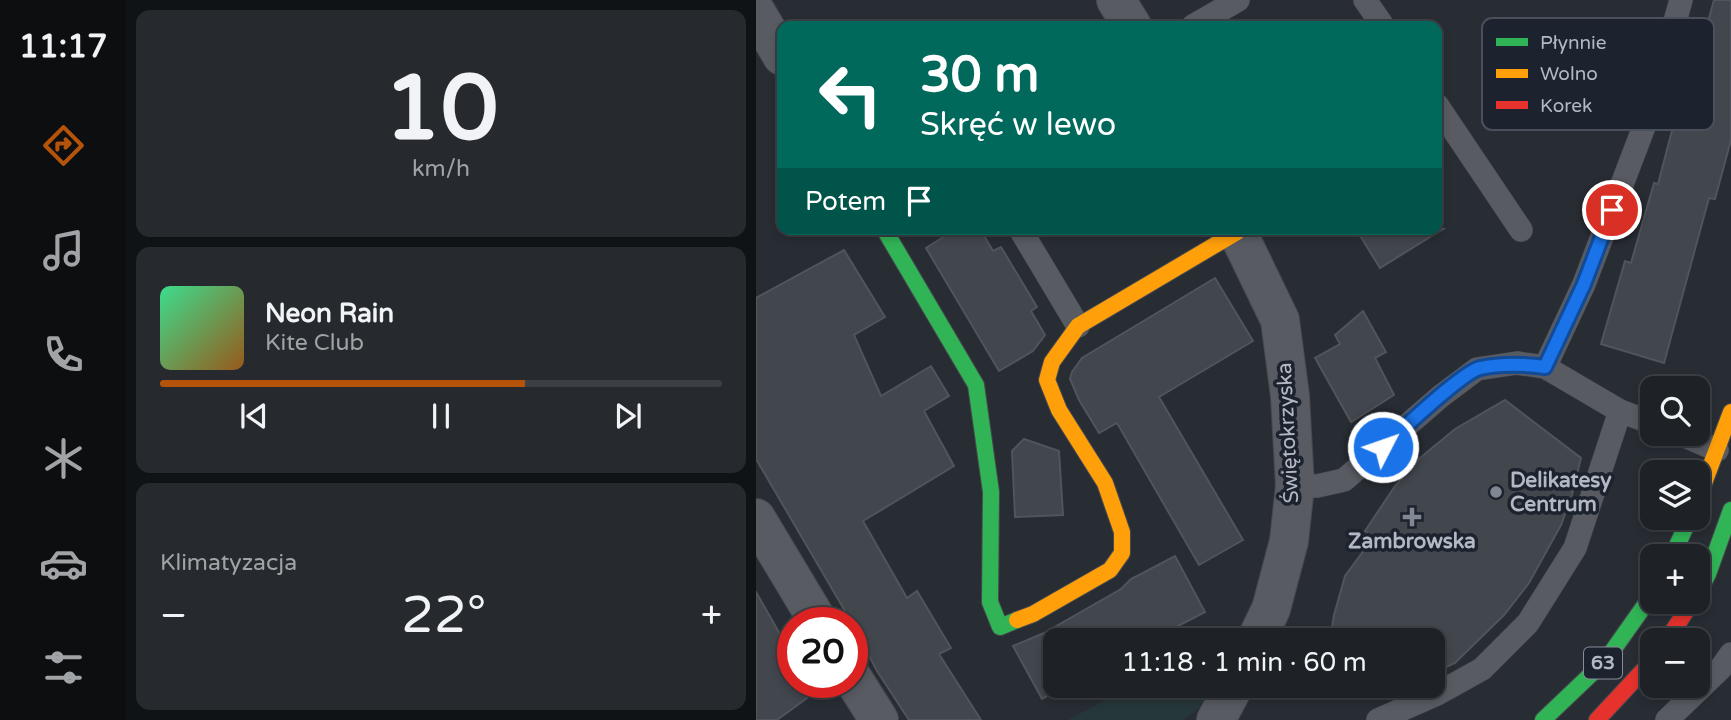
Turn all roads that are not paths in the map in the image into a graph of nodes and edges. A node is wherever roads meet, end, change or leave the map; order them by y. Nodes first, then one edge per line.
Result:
1 (1116, 0) edge
2 (1238, 0) edge
3 (1365, 0) edge
4 (1681, 0) edge
5 (756, 12) edge
6 (1676, 18) edge
7 (1129, 21) edge
8 (1202, 21) edge
9 (1380, 21) edge
10 (777, 48) edge
11 (1442, 113) edge
12 (1643, 130) edge
13 (1521, 230) dead end
14 (888, 235) edge
15 (1024, 235) edge
16 (1230, 235) edge
17 (1239, 235) edge
18 (1079, 326) junction
19 (1545, 367) junction
20 (1620, 411) junction
21 (1731, 412) edge
22 (1640, 419) edge
23 (1708, 446) edge
24 (1717, 450) junction
25 (1710, 468) edge
26 (1294, 486) junction
27 (1731, 510) edge
28 (756, 518) edge
29 (1710, 565) edge
30 (1731, 581) edge
31 (1710, 582) edge
32 (809, 607) edge
33 (1640, 612) edge
34 (1262, 628) edge
35 (1731, 654) edge
36 (1640, 674) edge
37 (865, 698) edge
38 (1228, 698) edge
39 (879, 720) edge
40 (1216, 720) edge
41 (1378, 720) edge
42 (1543, 720) edge
43 (1598, 720) edge
44 (1667, 720) edge

1 - 7 street
2 - 8 lane
3 - 9 lane
4 - 6 lane
5 - 10 street
11 - 13 lane
12 - 19 lane
14 - 18 street
15 - 18 lane
16 - 18 street
17 - 26 street, Świętokrzyska
19 - 20 lane
19 - 26 lane
20 - 22 lane
20 - 41 lane
21 - 24 street
23 - 24 lane
24 - 25 street
26 - 34 street, Świętokrzyska
27 - 29 street
28 - 32 street
30 - 31 lane
33 - 42 street, 63
35 - 44 lane
36 - 43 street, 63
37 - 39 street
38 - 40 street

